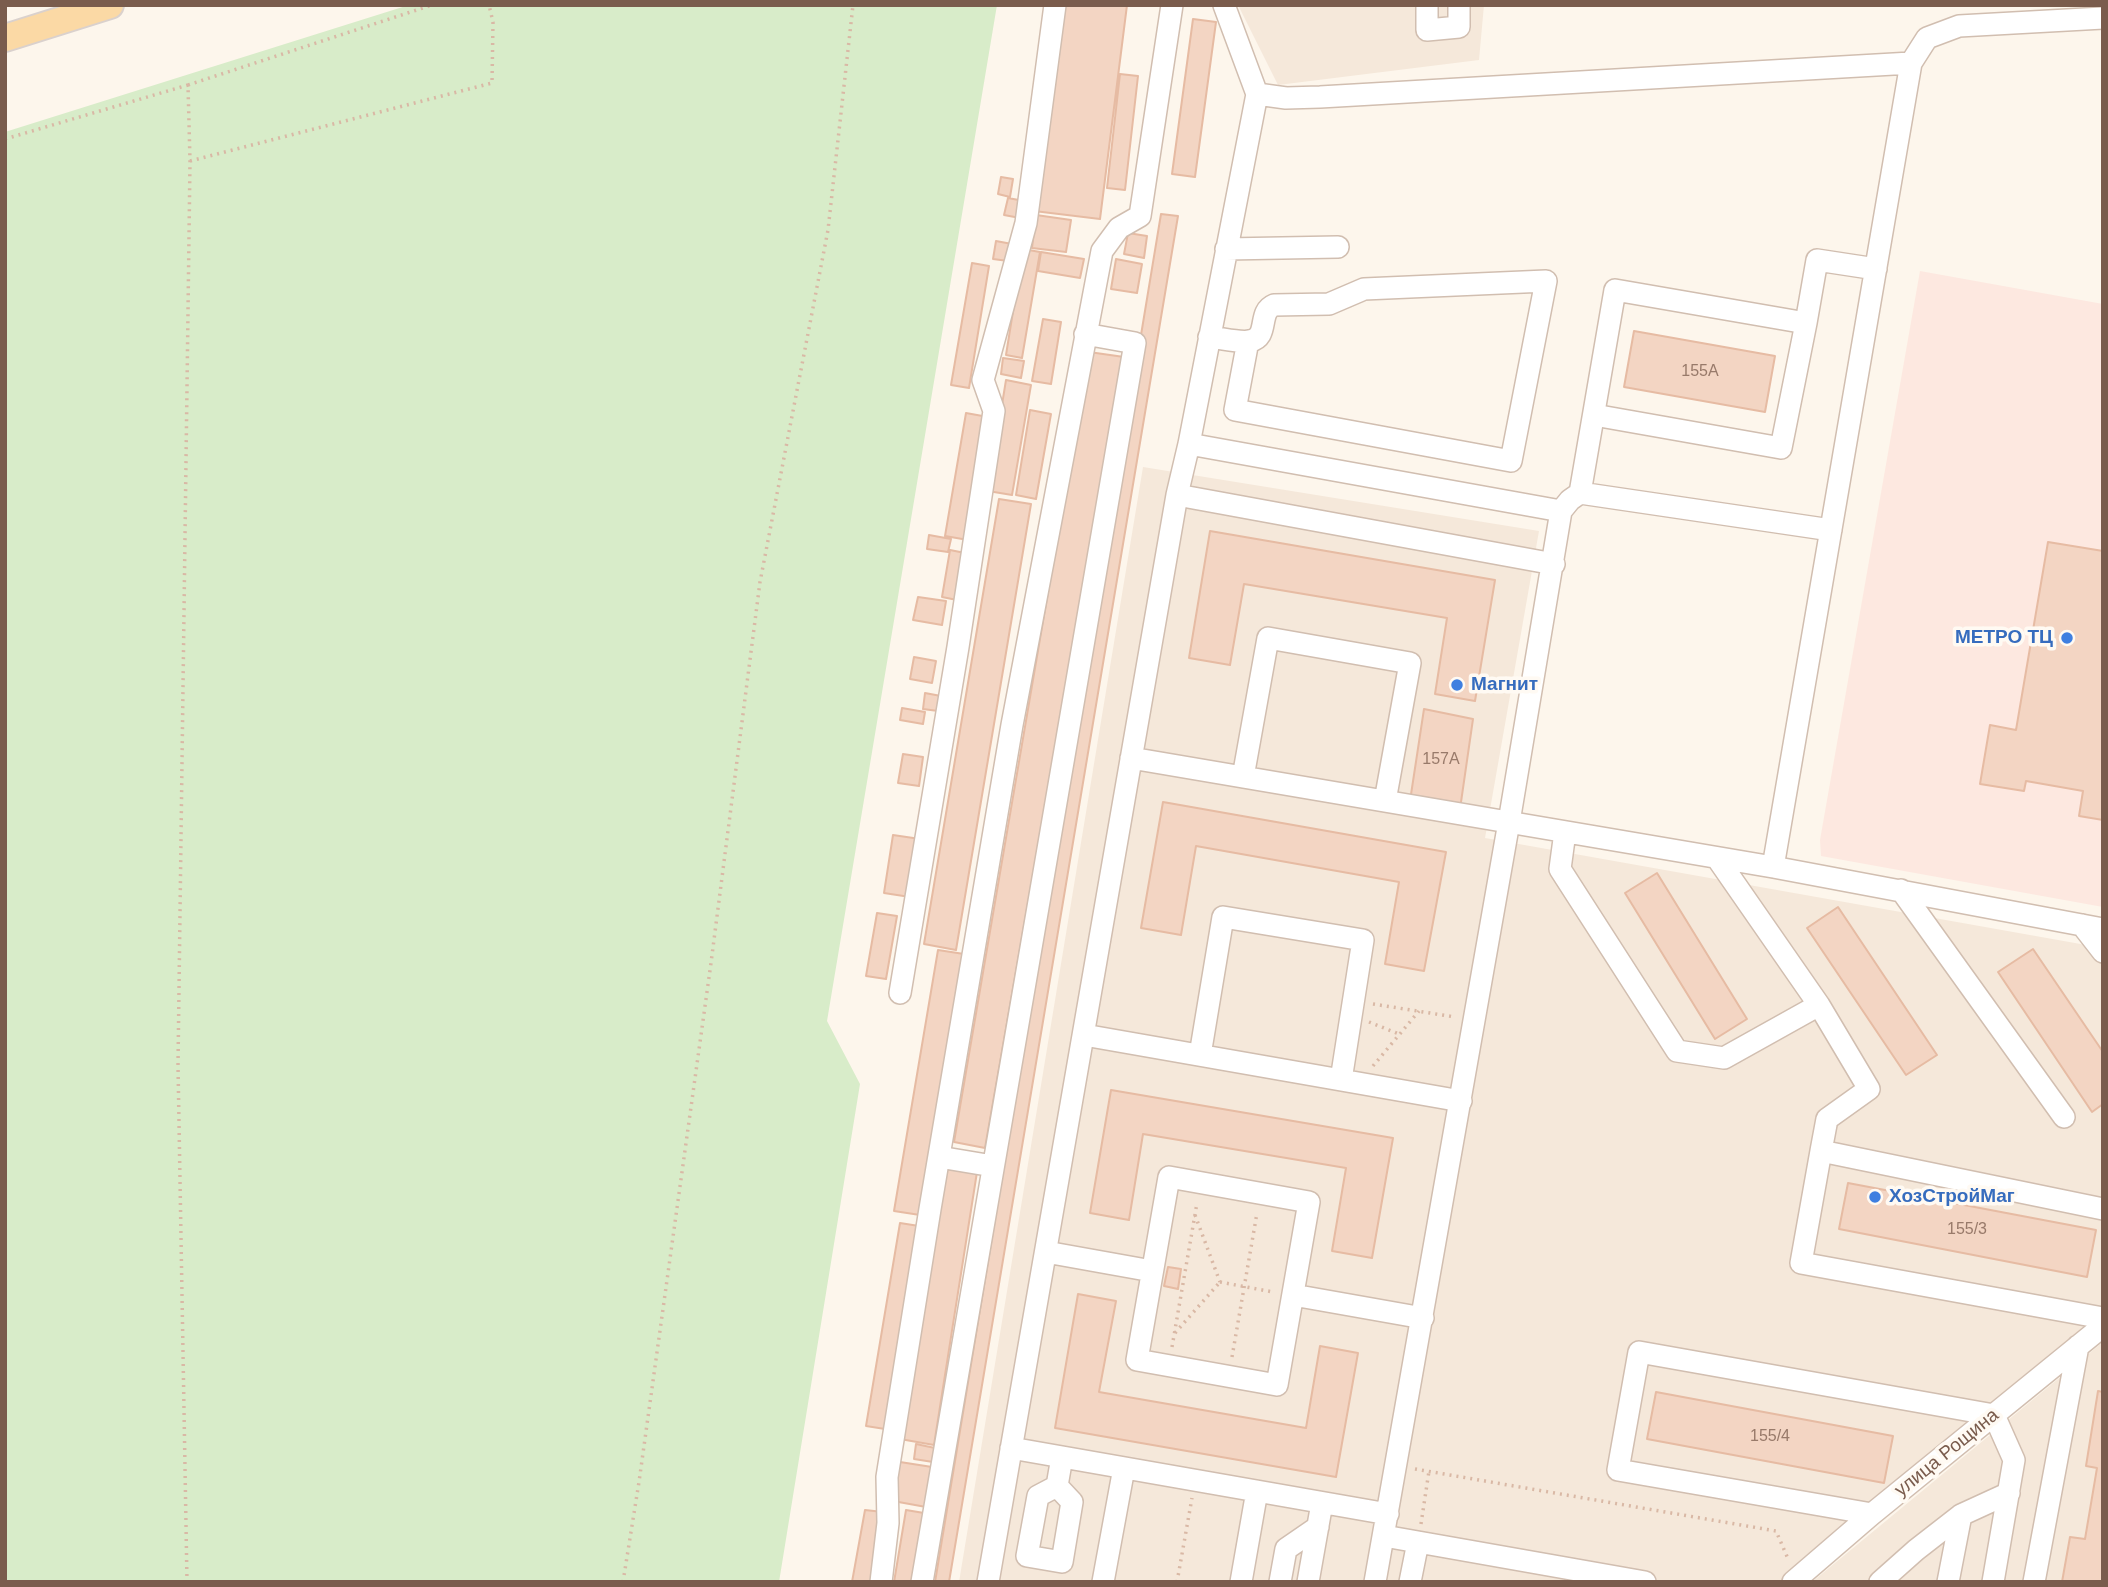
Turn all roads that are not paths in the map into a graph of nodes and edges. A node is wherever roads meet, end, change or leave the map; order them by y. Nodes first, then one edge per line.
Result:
1 (110, 5) edge
2 (1055, 5) edge
3 (1172, 5) edge
4 (1224, 5) edge
5 (1427, 5) edge
6 (1459, 5) edge
7 (2103, 18) edge
8 (5, 38) edge
9 (1911, 63) junction
10 (1257, 94) junction
11 (1338, 247) dead end
12 (1226, 249) junction
13 (1876, 269) junction
14 (1805, 323) junction
15 (1085, 334) junction
16 (1209, 337) junction
17 (1248, 341) junction
18 (1594, 415) junction
19 (1189, 444) junction
20 (1580, 494) junction
21 (1177, 495) junction
22 (1561, 511) junction
23 (1831, 530) junction
24 (1554, 564) junction
25 (1131, 758) junction
26 (1243, 777) junction
27 (1385, 801) junction
28 (1509, 822) junction
29 (1565, 832) junction
30 (1717, 858) junction
31 (1773, 867) junction
32 (1900, 890) junction
33 (2092, 927) edge
34 (2103, 952) edge
35 (900, 993) dead end
36 (1819, 1005) junction
37 (1084, 1035) junction
38 (1200, 1055) junction
39 (1350, 1081) junction
40 (1461, 1101) junction
41 (2064, 1117) dead end
42 (1821, 1151) junction
43 (939, 1157) junction
44 (993, 1166) junction
45 (2103, 1209) edge
46 (1046, 1252) junction
47 (1153, 1271) junction
48 (1293, 1295) junction
49 (1423, 1318) junction
50 (2103, 1318) edge
51 (2103, 1326) edge
52 (2078, 1346) junction
53 (1994, 1415) junction
54 (1011, 1448) junction
55 (1062, 1457) junction
56 (1124, 1468) junction
57 (1057, 1486) dead end
58 (1257, 1491) junction
59 (2009, 1493) junction
60 (1322, 1503) junction
61 (1388, 1514) junction
62 (1872, 1514) junction
63 (1961, 1515) junction
64 (1318, 1527) junction
65 (1384, 1536) junction
66 (1418, 1542) junction
67 (1802, 1581) edge
68 (881, 1582) edge
69 (922, 1582) edge
70 (988, 1582) edge
71 (1103, 1582) edge
72 (1241, 1582) edge
73 (1280, 1582) edge
74 (1308, 1582) edge
75 (1375, 1582) edge
76 (1410, 1582) edge
77 (1645, 1582) edge
78 (1880, 1582) edge
79 (1948, 1582) edge
80 (1993, 1582) edge
81 (2034, 1582) edge

1 - 8 main road
2 - 35 street
3 - 15 street
4 - 10 street
5 - 6 street
7 - 9 street
9 - 10 street
9 - 13 street
10 - 12 street
11 - 12 street
12 - 16 street
13 - 14 street
13 - 23 street
14 - 18 street
14 - 18 street
15 - 43 street
15 - 44 street
16 - 17 street
16 - 19 street
17 - 17 street
18 - 20 street
19 - 21 street
19 - 22 street
20 - 22 street
20 - 23 street
21 - 24 street
21 - 25 street
22 - 24 street
23 - 31 street
24 - 28 street
25 - 26 street
25 - 37 street
26 - 27 street
26 - 27 street
27 - 28 street
28 - 29 street
28 - 40 street
29 - 30 street
29 - 36 street
30 - 31 street
30 - 36 street
31 - 32 street
32 - 33 street
32 - 41 street
33 - 34 street
36 - 42 street
37 - 38 street
37 - 46 street
38 - 39 street
38 - 39 street
39 - 40 street
40 - 49 street
42 - 45 street
42 - 50 street
43 - 44 street
43 - 68 street
44 - 69 street
46 - 47 street
46 - 54 street
47 - 48 street
47 - 48 street
48 - 49 street
49 - 61 street
51 - 52 street, улица Рощина
52 - 53 street, улица Рощина
52 - 81 street
53 - 59 street
53 - 62 street, улица Рощина
53 - 62 street
54 - 55 street
54 - 70 street
55 - 56 street
55 - 57 street
56 - 58 street
56 - 71 street
58 - 60 street
58 - 72 street
59 - 63 street
59 - 80 street
60 - 61 street
60 - 64 street
61 - 65 street
62 - 67 street, улица Рощина
63 - 78 street
63 - 79 street
64 - 73 street
64 - 74 street
65 - 66 street
65 - 75 street
66 - 76 street
66 - 77 street

